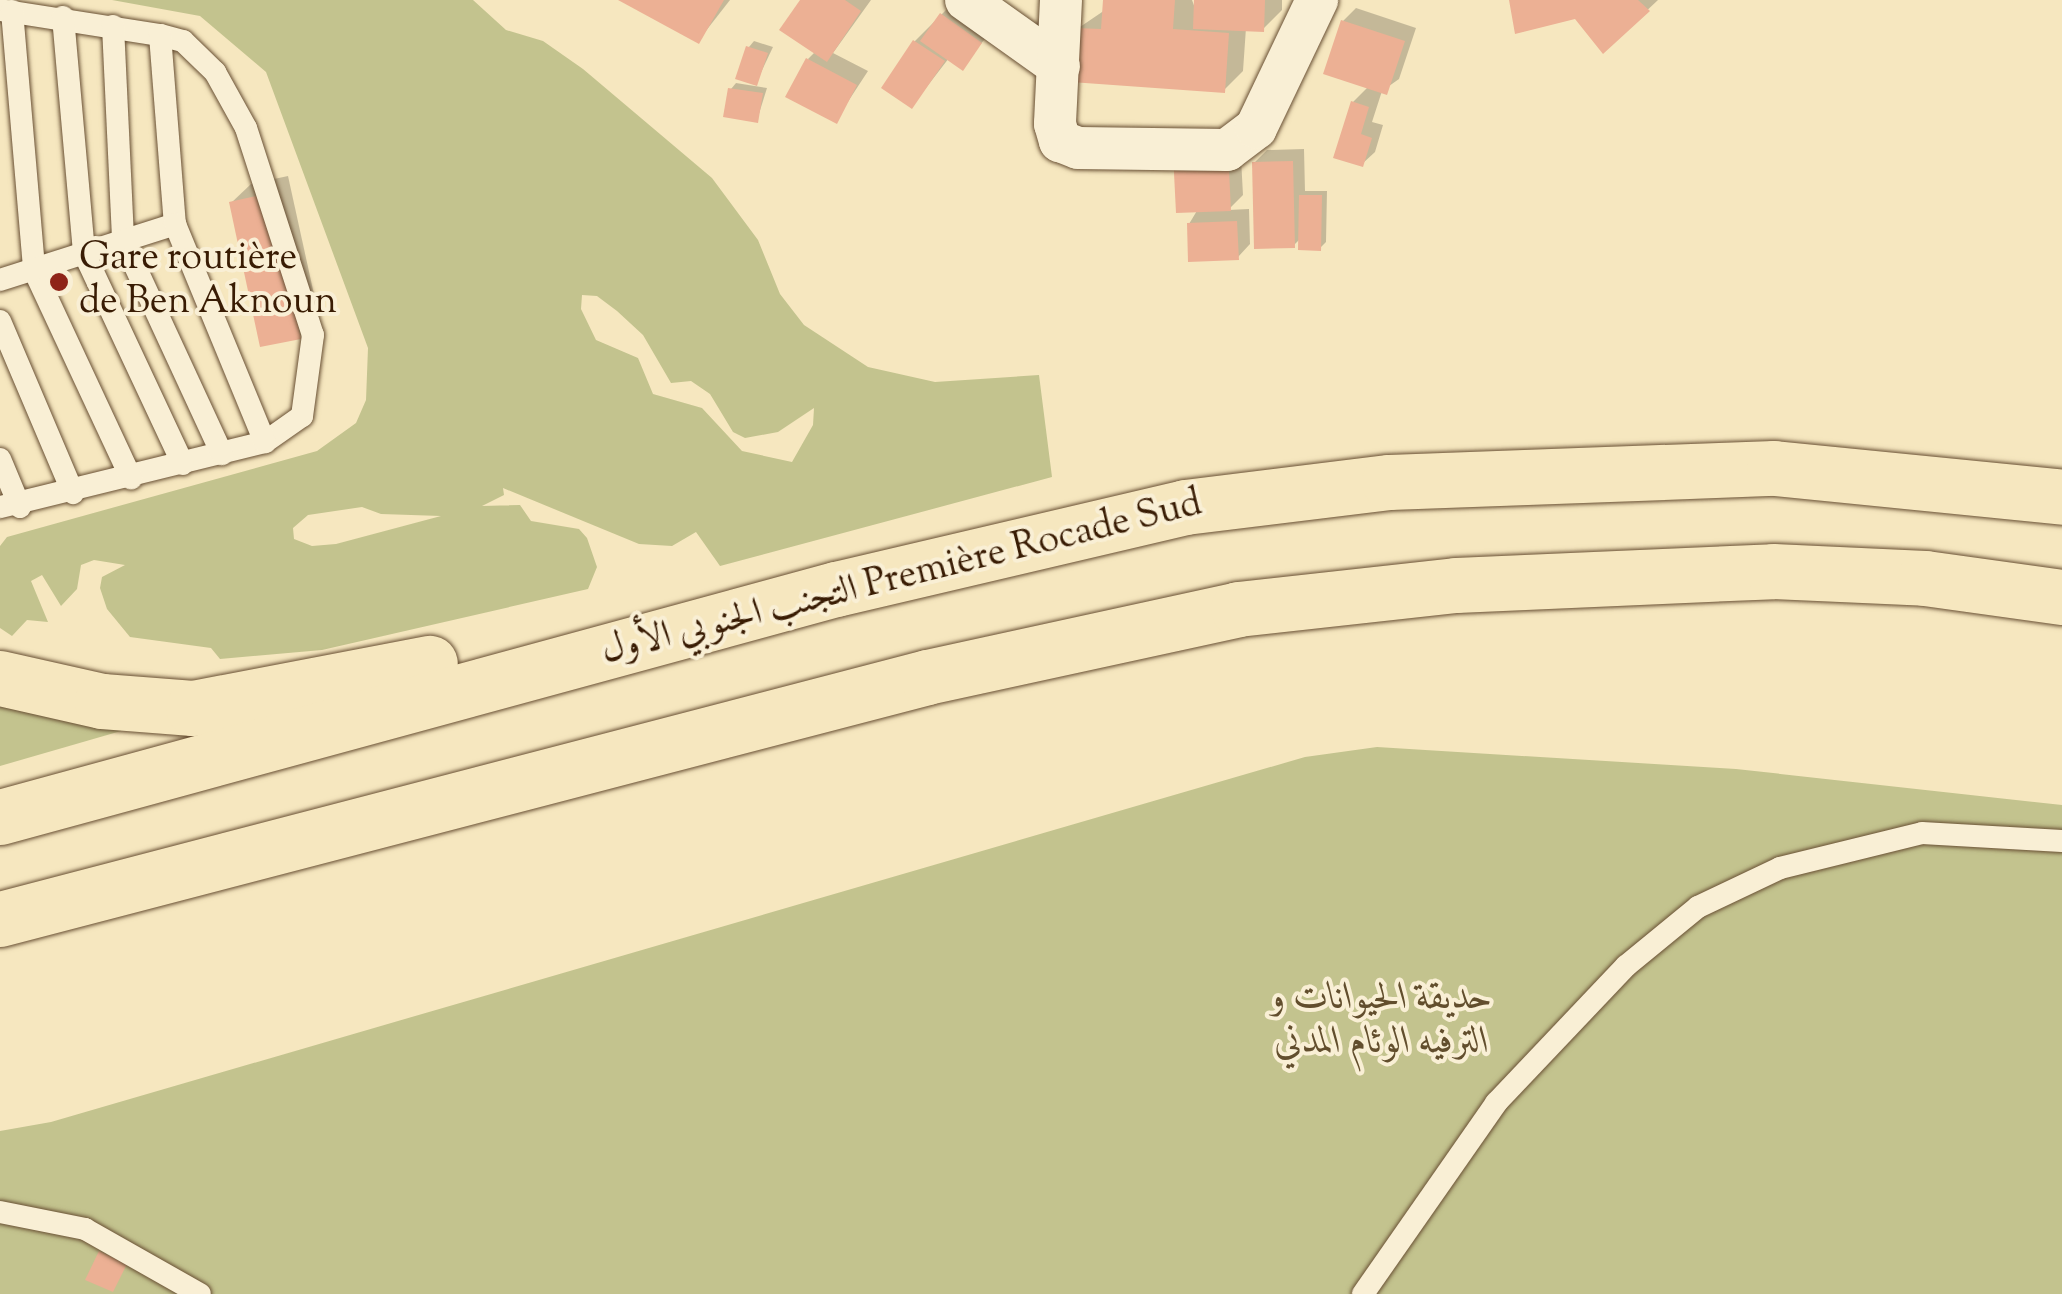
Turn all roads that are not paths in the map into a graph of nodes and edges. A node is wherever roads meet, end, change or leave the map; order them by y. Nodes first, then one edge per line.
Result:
1 (966, 0) edge
2 (1062, 0) edge
3 (1317, 0) edge
4 (6, 11) edge
5 (63, 16) junction
6 (113, 26) junction
7 (160, 35) junction
8 (1059, 66) junction
9 (175, 224) junction
10 (124, 240) junction
11 (84, 253) junction
12 (34, 270) junction
13 (0, 280) edge
14 (0, 320) edge
15 (265, 442) junction
16 (222, 454) junction
17 (0, 460) edge
18 (183, 464) junction
19 (131, 478) junction
20 (72, 493) junction
21 (2062, 496) edge
22 (10, 507) edge
23 (836, 590) junction
24 (2062, 597) edge
25 (0, 659) edge
26 (0, 678) edge
27 (66, 694) junction
28 (0, 817) edge
29 (2062, 841) edge
30 (0, 919) edge
31 (0, 1212) edge
32 (200, 1294) edge
33 (1363, 1294) edge

1 - 8 street
2 - 8 street
3 - 8 street
4 - 5 lane
4 - 12 lane
5 - 6 lane
5 - 11 lane
6 - 7 lane
6 - 10 lane
7 - 9 lane
7 - 15 lane
9 - 10 lane
9 - 15 lane
10 - 11 lane
10 - 16 lane
11 - 12 lane
11 - 18 lane
12 - 13 lane
12 - 19 lane
14 - 20 lane
15 - 16 lane
16 - 18 lane
17 - 22 lane
18 - 19 lane
19 - 20 lane
20 - 22 lane
21 - 23 highway, التجنب الجنوبي الأول Première Rocade Sud
23 - 27 highway
23 - 28 highway, التجنب الجنوبي الأول Première Rocade Sud
24 - 30 highway
25 - 27 lane
26 - 27 highway
29 - 33 lane
31 - 32 lane

